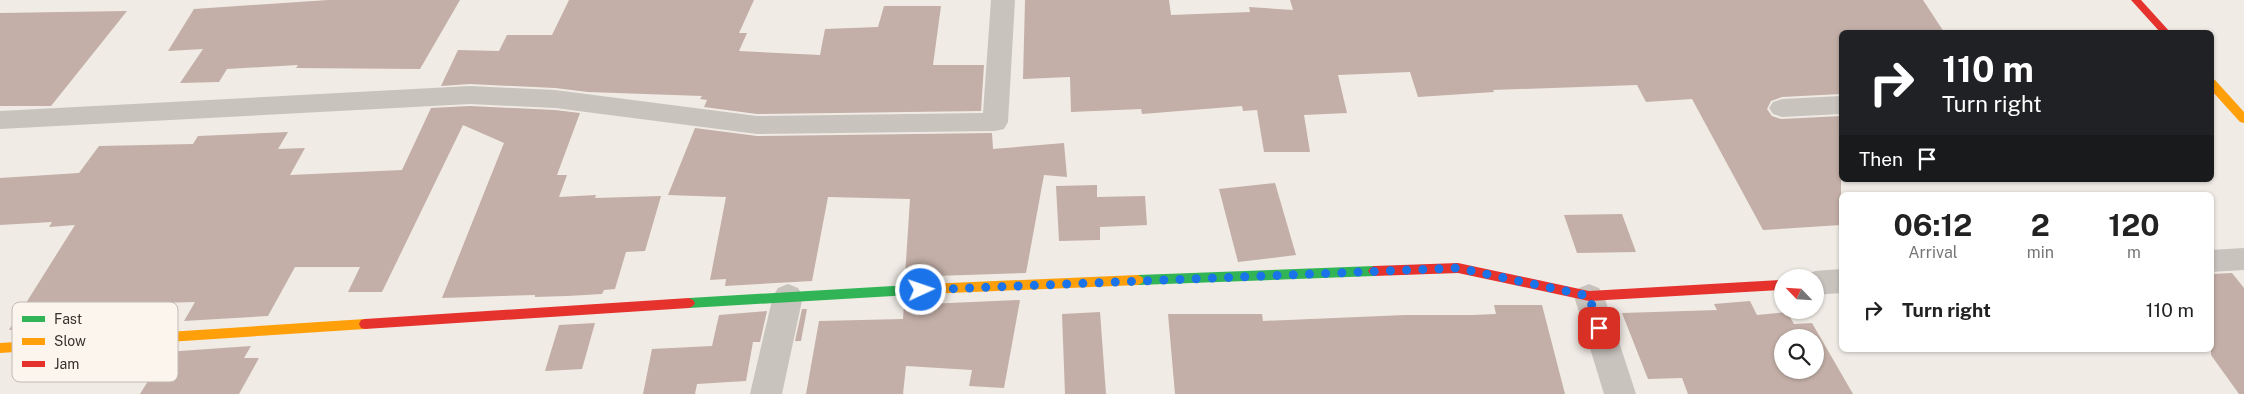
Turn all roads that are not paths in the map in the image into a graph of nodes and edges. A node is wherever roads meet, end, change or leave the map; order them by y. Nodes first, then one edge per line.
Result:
1 (1003, 0) edge
2 (2136, 0) edge
3 (2163, 30) edge
4 (2214, 87) edge
5 (1839, 105) edge
6 (1782, 108) dead end
7 (2244, 119) edge
8 (0, 120) edge
9 (2244, 259) edge
10 (2214, 261) edge
11 (1839, 281) edge
12 (1824, 282) edge
13 (1774, 285) edge
14 (788, 296) junction
15 (1589, 296) junction
16 (178, 336) edge
17 (766, 394) edge
18 (1620, 394) edge

1 - 8 street
2 - 3 street
4 - 7 street
5 - 6 street
9 - 10 street
11 - 12 street
13 - 15 street
14 - 15 street
14 - 16 street
14 - 17 street
15 - 18 street

